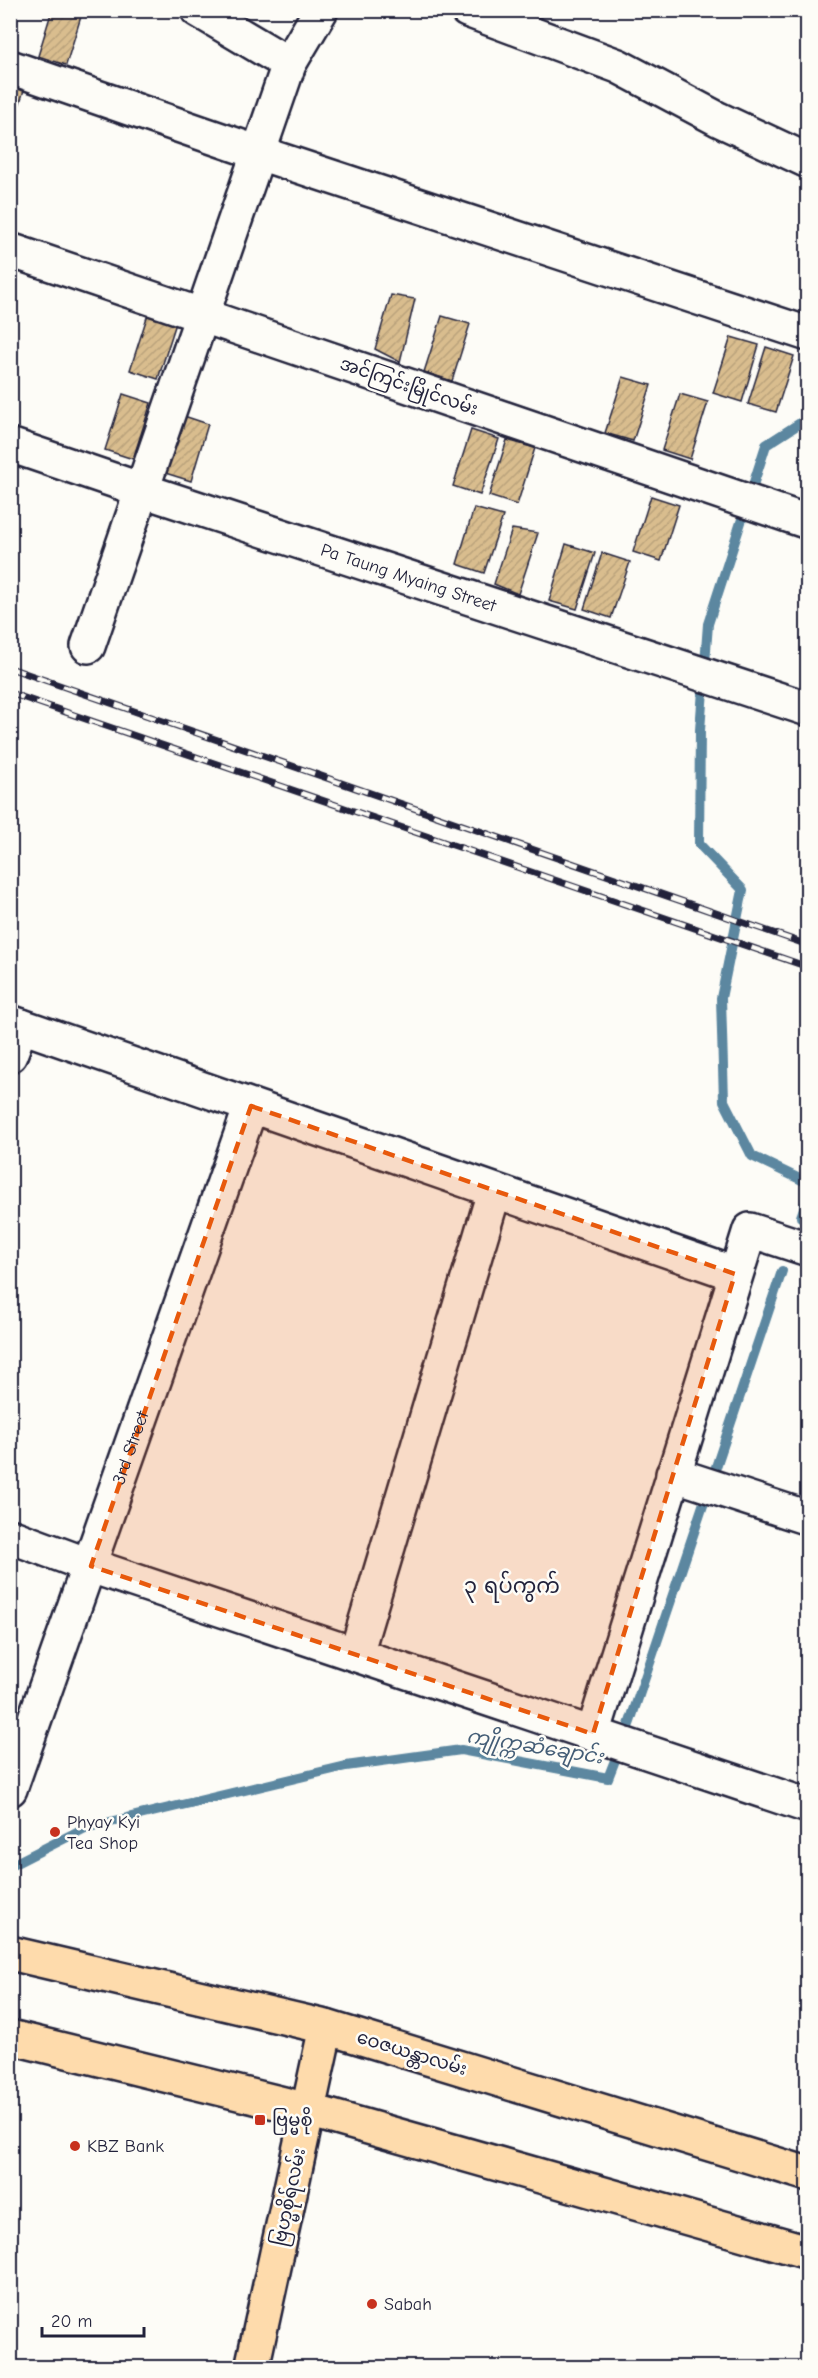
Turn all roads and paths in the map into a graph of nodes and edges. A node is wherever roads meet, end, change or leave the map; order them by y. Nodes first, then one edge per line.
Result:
1 (198, 10) edge
2 (321, 10) edge
3 (467, 10) edge
4 (289, 64) junction
5 (10, 67) edge
6 (259, 153) junction
7 (807, 161) edge
8 (10, 250) edge
9 (202, 316) junction
10 (807, 334) edge
11 (10, 445) edge
12 (142, 490) junction
13 (807, 522) edge
14 (88, 646) dead end
15 (807, 709) edge
16 (14, 1034) edge
17 (251, 1106) junction
18 (494, 1192) junction
19 (807, 1249) edge
20 (735, 1274) junction
21 (673, 1474) junction
22 (807, 1518) edge
23 (10, 1536) edge
24 (91, 1566) junction
25 (356, 1654) junction
26 (592, 1734) junction
27 (10, 1790) edge
28 (807, 1806) edge
29 (10, 1953) edge
30 (326, 2027) junction
31 (10, 2037) edge
32 (308, 2110) junction
33 (807, 2174) edge
34 (807, 2252) edge
35 (252, 2367) edge

1 - 4 street
2 - 4 street
3 - 7 street
4 - 6 street
5 - 6 street
6 - 9 street
6 - 10 street
8 - 9 street, အင်ကြင်းမြိုင်လမ်း
9 - 12 street
9 - 13 street, အင်ကြင်းမြိုင်လမ်း
11 - 12 street, Pa Taung Myaing Street
12 - 14 street
12 - 15 street, Pa Taung Myaing Street
16 - 17 street
17 - 18 street
17 - 24 street, 3rd Street
18 - 20 street
18 - 25 street
19 - 20 street
20 - 21 street
21 - 22 street
21 - 26 street
23 - 24 street
24 - 25 street
24 - 27 street, 3rd Street
25 - 26 street
26 - 28 street
29 - 30 main road, ဝေဇယန္တာလမ်း
30 - 32 main road, ဗြဟ္မစိုရ်လမ်း
30 - 33 main road, ဝေဇယန္တာလမ်း
31 - 32 main road
32 - 34 main road
32 - 35 main road, ဗြဟ္မစိုရ်လမ်း

